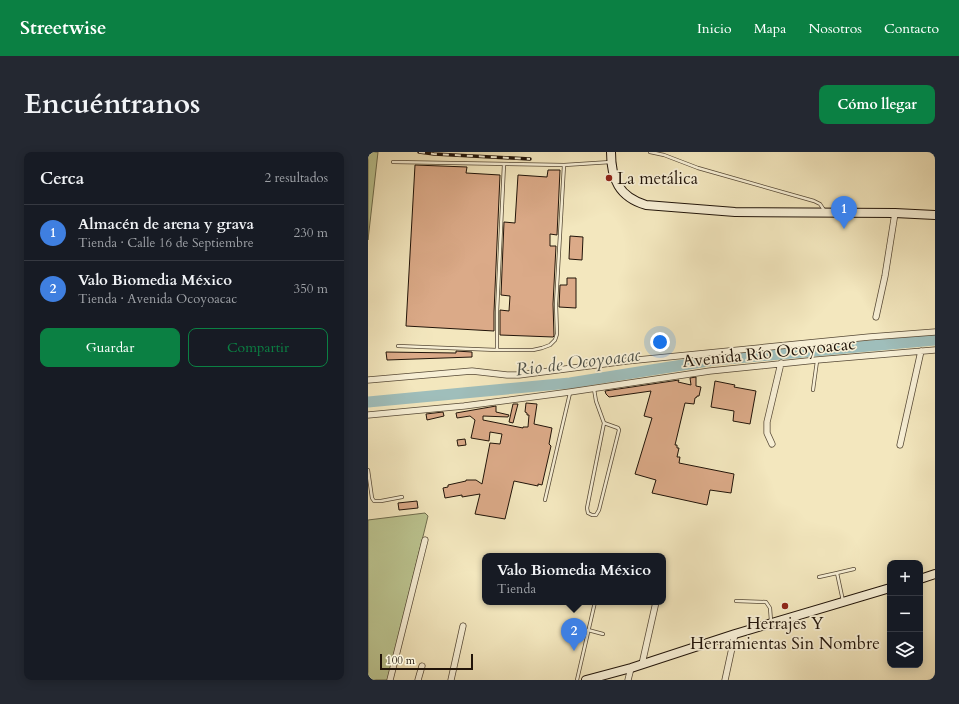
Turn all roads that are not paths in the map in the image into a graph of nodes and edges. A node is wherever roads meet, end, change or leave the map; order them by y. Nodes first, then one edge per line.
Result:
1 (611, 152) edge
2 (650, 152) edge
3 (393, 162) dead end
4 (611, 162) junction
5 (504, 164) junction
6 (564, 165) junction
7 (825, 212) junction
8 (895, 213) junction
9 (935, 215) edge
10 (876, 317) dead end
11 (935, 332) edge
12 (398, 346) dead end
13 (496, 350) junction
14 (935, 350) edge
15 (921, 351) junction
16 (817, 360) junction
17 (781, 363) junction
18 (368, 380) edge
19 (594, 388) junction
20 (813, 390) dead end
21 (570, 392) junction
22 (368, 415) edge
23 (604, 423) junction
24 (772, 444) dead end
25 (900, 445) dead end
26 (368, 470) edge
27 (402, 497) dead end
28 (545, 500) dead end
29 (425, 540) dead end
30 (854, 569) dead end
31 (837, 573) junction
32 (935, 574) edge
33 (819, 577) dead end
34 (923, 578) edge
35 (887, 589) edge
36 (736, 601) dead end
37 (843, 602) junction
38 (594, 605) edge
39 (655, 605) edge
40 (772, 623) junction
41 (463, 626) dead end
42 (588, 630) junction
43 (603, 634) dead end
44 (735, 634) junction
45 (642, 664) junction
46 (422, 666) dead end
47 (631, 668) junction
48 (390, 680) edge
49 (418, 680) edge
50 (451, 680) edge
51 (577, 680) edge
52 (586, 680) edge
53 (628, 680) edge
54 (725, 680) edge

1 - 4 main road
2 - 7 lane
3 - 5 lane
4 - 6 lane
4 - 7 main road
5 - 6 lane
5 - 13 lane
6 - 13 lane
7 - 8 main road
8 - 9 main road
8 - 10 street
11 - 18 street
12 - 13 lane
14 - 15 street, Avenida Río Ocoyoacac
15 - 16 street, Avenida Río Ocoyoacac
15 - 25 street
16 - 17 street, Avenida Río Ocoyoacac
16 - 20 lane
17 - 19 street, Avenida Río Ocoyoacac
17 - 24 street
19 - 21 street, Avenida Río Ocoyoacac
19 - 23 lane
21 - 22 street, Avenida Río Ocoyoacac
21 - 28 lane
23 - 23 lane
26 - 27 lane
29 - 48 street
30 - 31 lane
31 - 33 lane
31 - 37 lane
32 - 34 main road
35 - 37 main road
36 - 40 lane
37 - 40 main road
38 - 42 lane
39 - 45 street
40 - 44 main road
41 - 50 street
42 - 43 lane
42 - 51 lane
44 - 45 main road
44 - 54 street
45 - 47 main road
46 - 49 street
47 - 52 main road
47 - 53 street

